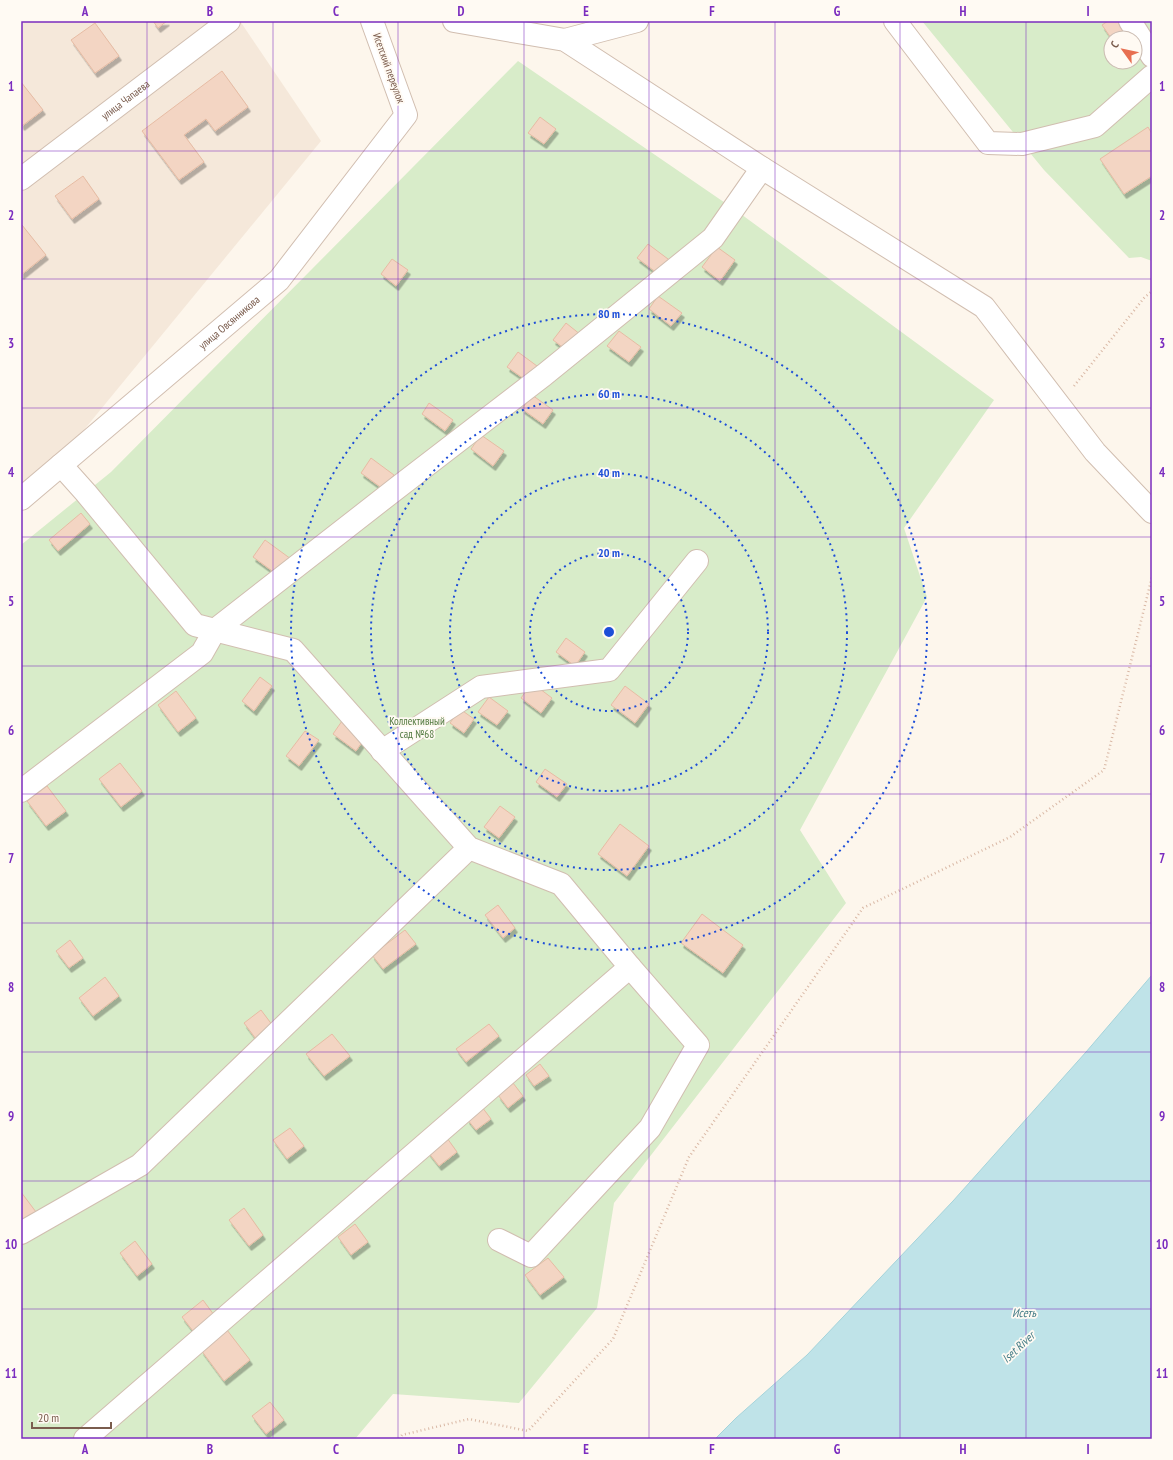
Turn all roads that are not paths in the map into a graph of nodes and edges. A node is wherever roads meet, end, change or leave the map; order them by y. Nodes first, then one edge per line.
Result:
1 (229, 21) edge
2 (372, 21) edge
3 (454, 21) edge
4 (637, 21) edge
5 (895, 21) edge
6 (1130, 21) edge
7 (565, 40) junction
8 (1152, 56) edge
9 (1152, 76) edge
10 (406, 115) joint
11 (762, 168) junction
12 (21, 179) edge
13 (61, 465) junction
14 (21, 499) edge
15 (1152, 512) edge
16 (697, 561) dead end
17 (215, 630) junction
18 (382, 750) junction
19 (21, 791) edge
20 (469, 848) junction
21 (630, 967) junction
22 (21, 1233) edge
23 (499, 1240) dead end
24 (85, 1439) edge

1 - 12 street, улица Чапаева
2 - 10 street, Исетский переулок
3 - 7 street
4 - 7 street
5 - 9 street
6 - 8 street
7 - 11 street
10 - 13 street, улица Овсянникова
11 - 15 street
11 - 17 street
13 - 14 street, улица Овсянникова
13 - 17 street
16 - 18 street
17 - 18 street
17 - 19 street
18 - 20 street
20 - 21 street
20 - 22 street
21 - 23 street
21 - 24 street

